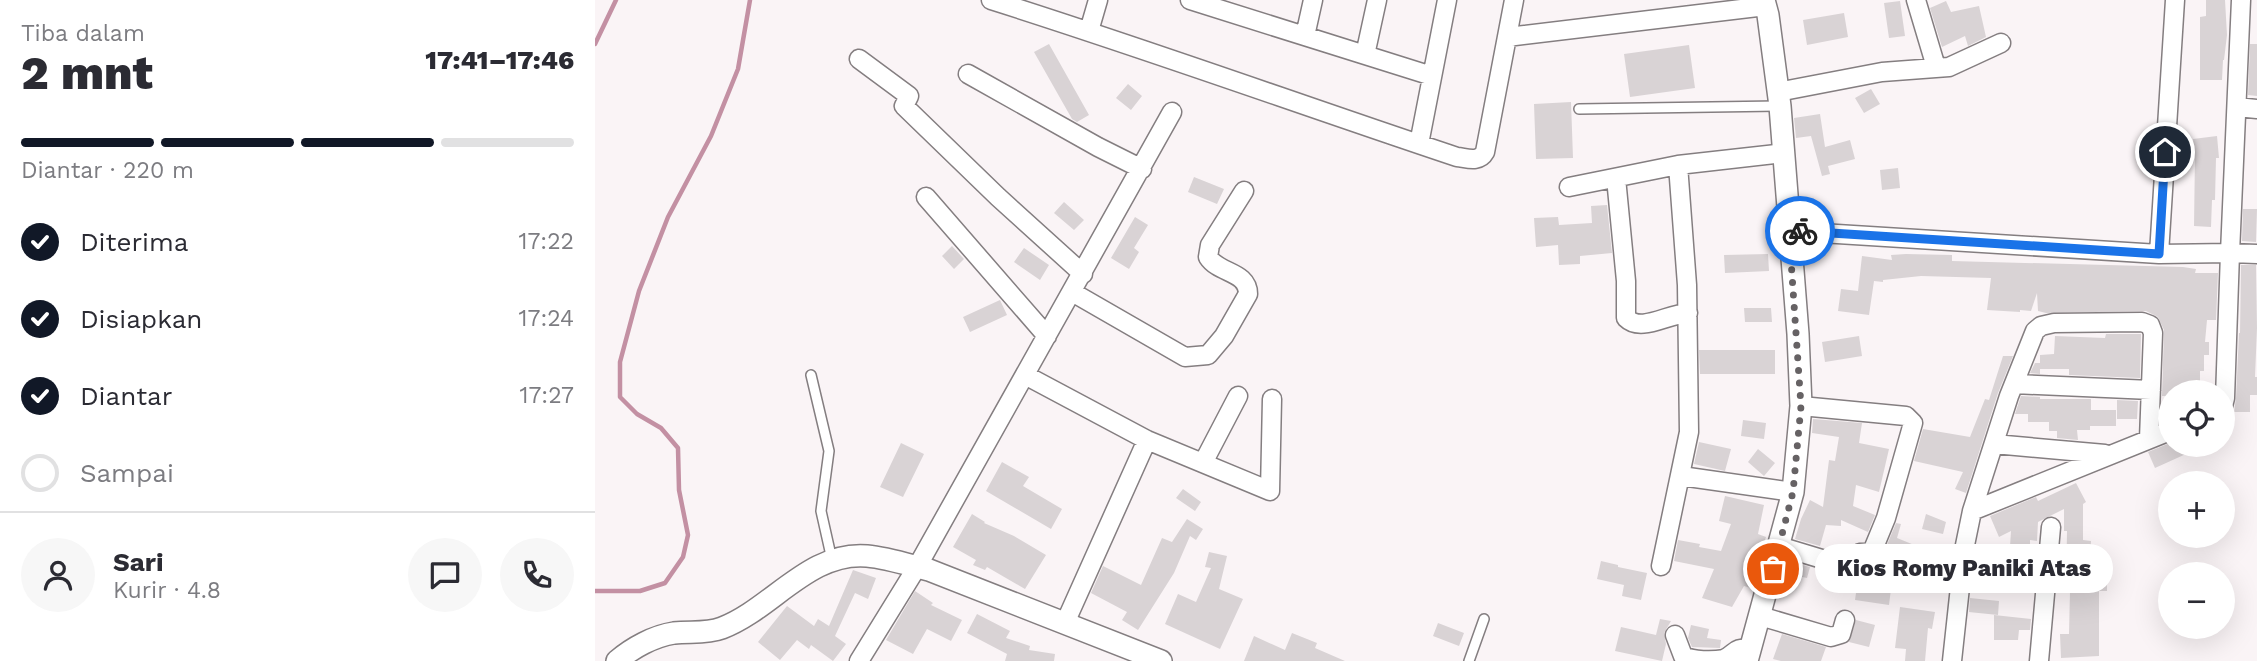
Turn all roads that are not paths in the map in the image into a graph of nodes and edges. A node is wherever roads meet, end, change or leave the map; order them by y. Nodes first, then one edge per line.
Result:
1 (991, 0) edge
2 (1098, 0) edge
3 (1190, 0) edge
4 (1313, 0) edge
5 (1377, 0) edge
6 (1447, 0) edge
7 (1514, 0) edge
8 (1916, 0) edge
9 (2175, 0) edge
10 (2241, 0) edge
11 (1765, 3) edge
12 (1243, 8) edge
13 (1089, 31) junction
14 (1305, 36) junction
15 (1507, 37) junction
16 (2001, 43) dead end
17 (1365, 55) junction
18 (859, 59) dead end
19 (1936, 67) junction
20 (968, 74) dead end
21 (1432, 76) junction
22 (1779, 99) junction
23 (2237, 107) junction
24 (1579, 109) dead end
25 (2257, 109) edge
26 (1172, 112) dead end
27 (1419, 144) junction
28 (1784, 152) junction
29 (1678, 165) junction
30 (1142, 169) junction
31 (1616, 178) junction
32 (1569, 187) dead end
33 (1244, 191) dead end
34 (926, 197) dead end
35 (1789, 231) junction
36 (2230, 253) junction
37 (2159, 254) junction
38 (2257, 254) edge
39 (1083, 274) junction
40 (1072, 292) junction
41 (1688, 313) junction
42 (1047, 336) junction
43 (811, 375) dead end
44 (1025, 375) junction
45 (2226, 380) edge
46 (2014, 384) junction
47 (2151, 390) junction
48 (1238, 396) dead end
49 (1272, 399) dead end
50 (1801, 406) junction
51 (2158, 436) edge
52 (2149, 439) junction
53 (1147, 440) junction
54 (1994, 444) junction
55 (2110, 454) junction
56 (1203, 463) junction
57 (1681, 476) junction
58 (1793, 492) junction
59 (1972, 511) junction
60 (2051, 527) dead end
61 (1779, 546) junction
62 (832, 559) junction
63 (1661, 566) dead end
64 (917, 567) junction
65 (1760, 616) junction
66 (1484, 619) dead end
67 (1845, 620) dead end
68 (1065, 623) junction
69 (1675, 635) dead end
70 (1749, 655) edge
71 (617, 661) edge
72 (859, 661) edge
73 (1161, 661) edge
74 (1469, 661) edge
75 (1952, 661) edge
76 (2039, 661) edge

1 - 13 street
2 - 13 street
3 - 12 street
4 - 14 street
5 - 17 street
6 - 21 street
7 - 15 street
8 - 19 street
9 - 37 street
10 - 23 street
11 - 15 street
11 - 22 street
12 - 14 street
13 - 27 street
14 - 17 street
15 - 27 street
16 - 19 street
17 - 21 street
18 - 39 street
19 - 22 street
20 - 30 street
21 - 27 street
22 - 24 lane
22 - 28 street
23 - 25 street
23 - 36 street
26 - 30 street
28 - 29 street
28 - 35 street
29 - 31 street
29 - 41 street
30 - 39 street
31 - 32 street
31 - 41 street
33 - 40 street
34 - 42 street
35 - 37 street
35 - 50 street
36 - 37 street
36 - 38 street
36 - 45 street
39 - 40 street
40 - 42 street
41 - 57 street
42 - 44 street
43 - 62 lane
44 - 53 street
44 - 64 street
46 - 47 street
46 - 47 street
46 - 54 street
47 - 52 street
48 - 56 street
49 - 56 street
50 - 58 street
50 - 61 street
51 - 52 street
52 - 55 street
53 - 56 street
53 - 68 street
54 - 55 street
54 - 59 street
55 - 59 street
57 - 58 street
57 - 63 street
58 - 61 street
59 - 75 street
60 - 76 street
61 - 65 street
62 - 64 street
62 - 71 street
64 - 68 street
64 - 72 street
65 - 67 street
65 - 70 street
66 - 74 lane
68 - 73 street
69 - 70 street

